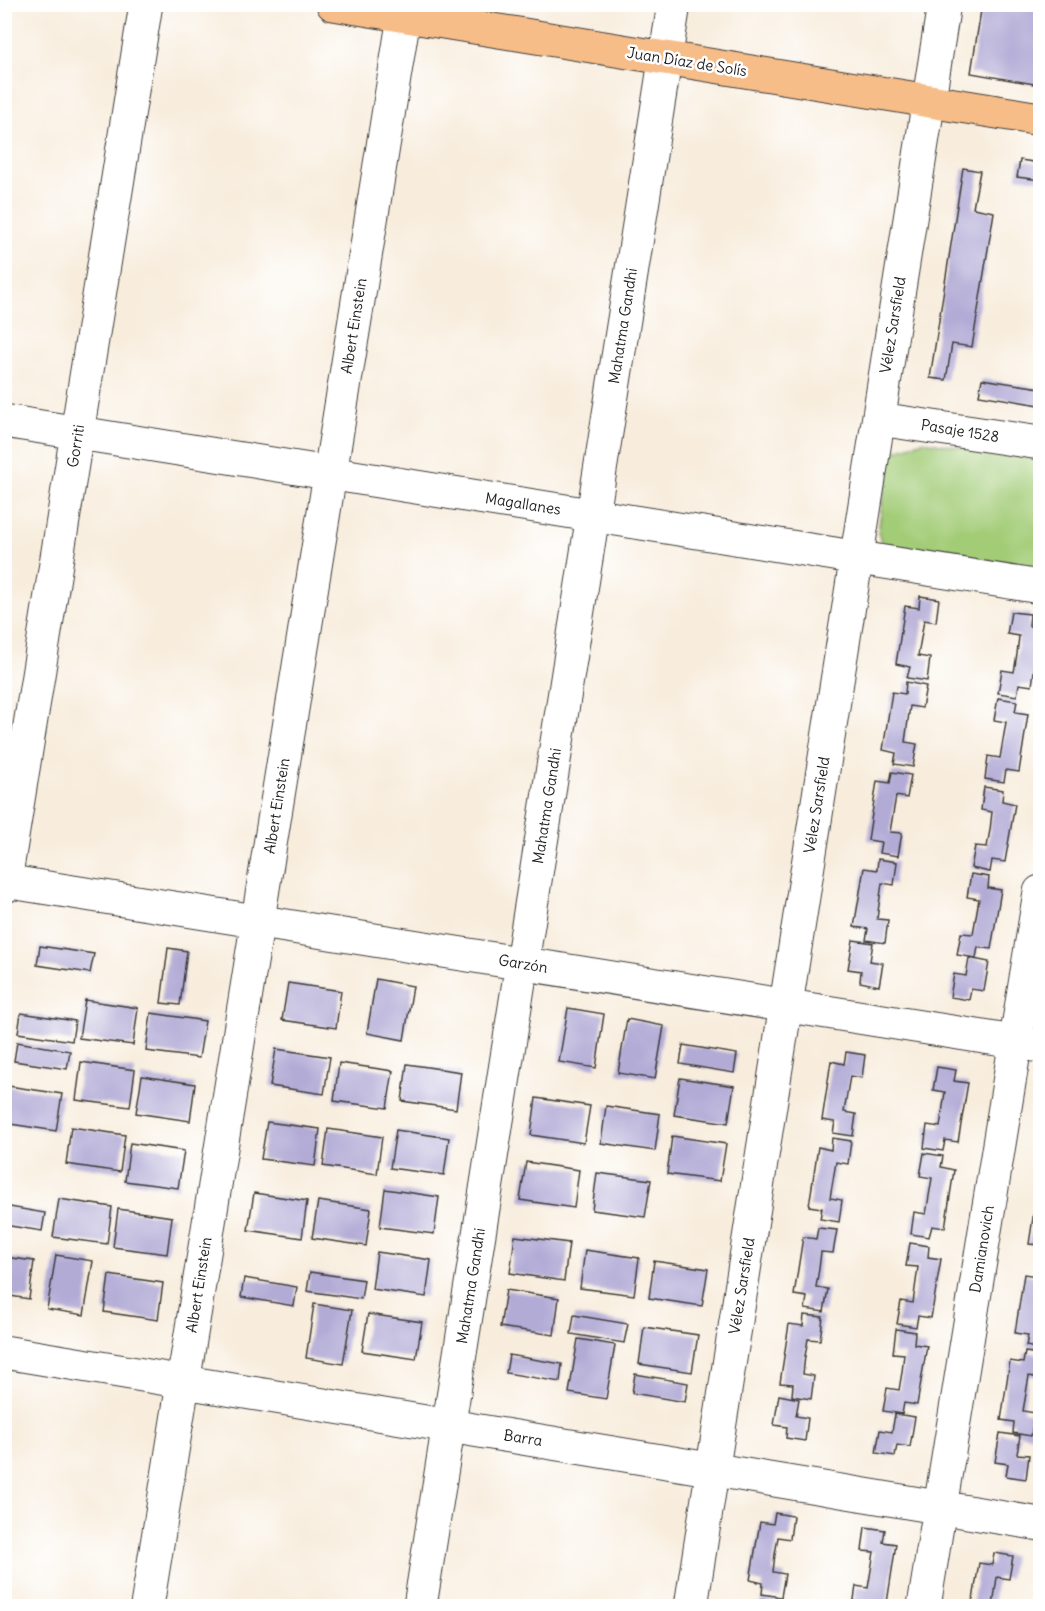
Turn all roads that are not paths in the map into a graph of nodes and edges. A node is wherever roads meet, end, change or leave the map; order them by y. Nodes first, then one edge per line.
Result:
1 (146, 4) edge
2 (333, 4) edge
3 (674, 4) edge
4 (944, 4) edge
5 (405, 10) edge
6 (665, 59) junction
7 (929, 102) junction
8 (1041, 119) edge
9 (879, 419) junction
10 (4, 421) edge
11 (78, 432) junction
12 (1041, 443) edge
13 (331, 473) junction
14 (593, 515) junction
15 (857, 557) junction
16 (1041, 587) edge
17 (5, 883) edge
18 (1041, 892) edge
19 (258, 921) junction
20 (522, 964) junction
21 (786, 1006) junction
22 (1028, 1044) edge
23 (4, 1352) edge
24 (184, 1382) junction
25 (448, 1426) junction
26 (713, 1470) junction
27 (940, 1508) junction
28 (1041, 1524) edge
29 (147, 1606) edge
30 (420, 1606) edge
31 (691, 1606) edge
32 (924, 1606) edge

1 - 11 street, Gorriti
2 - 5 main road, Juan Díaz de Solís
3 - 6 street, Mahatma Gandhi
4 - 7 street, Vélez Sarsfield
5 - 6 main road, Juan Díaz de Solís
5 - 13 street, Albert Einstein
6 - 7 main road, Juan Díaz de Solís
6 - 14 street, Mahatma Gandhi
7 - 8 main road, Juan Díaz de Solís
7 - 9 street, Vélez Sarsfield
9 - 12 street, Pasaje 1528
9 - 15 street, Vélez Sarsfield
10 - 11 street, Magallanes
11 - 13 street, Magallanes
11 - 17 street, Gorriti
13 - 14 street, Magallanes
13 - 19 street, Albert Einstein
14 - 15 street, Magallanes
14 - 20 street, Mahatma Gandhi
15 - 16 street, Magallanes
15 - 21 street, Vélez Sarsfield
17 - 19 street, Garzón
18 - 22 street, Damianovich
19 - 20 street, Garzón
19 - 24 street, Albert Einstein
20 - 21 street, Garzón
20 - 25 street, Mahatma Gandhi
21 - 22 street, Garzón
21 - 26 street, Vélez Sarsfield
22 - 27 street, Damianovich
23 - 24 street, Barra
24 - 25 street, Barra
24 - 29 street, Albert Einstein
25 - 26 street, Barra
25 - 30 street, Mahatma Gandhi
26 - 27 street, Barra
26 - 31 street, Vélez Sarsfield
27 - 28 street, Barra
27 - 32 street, Damianovich

